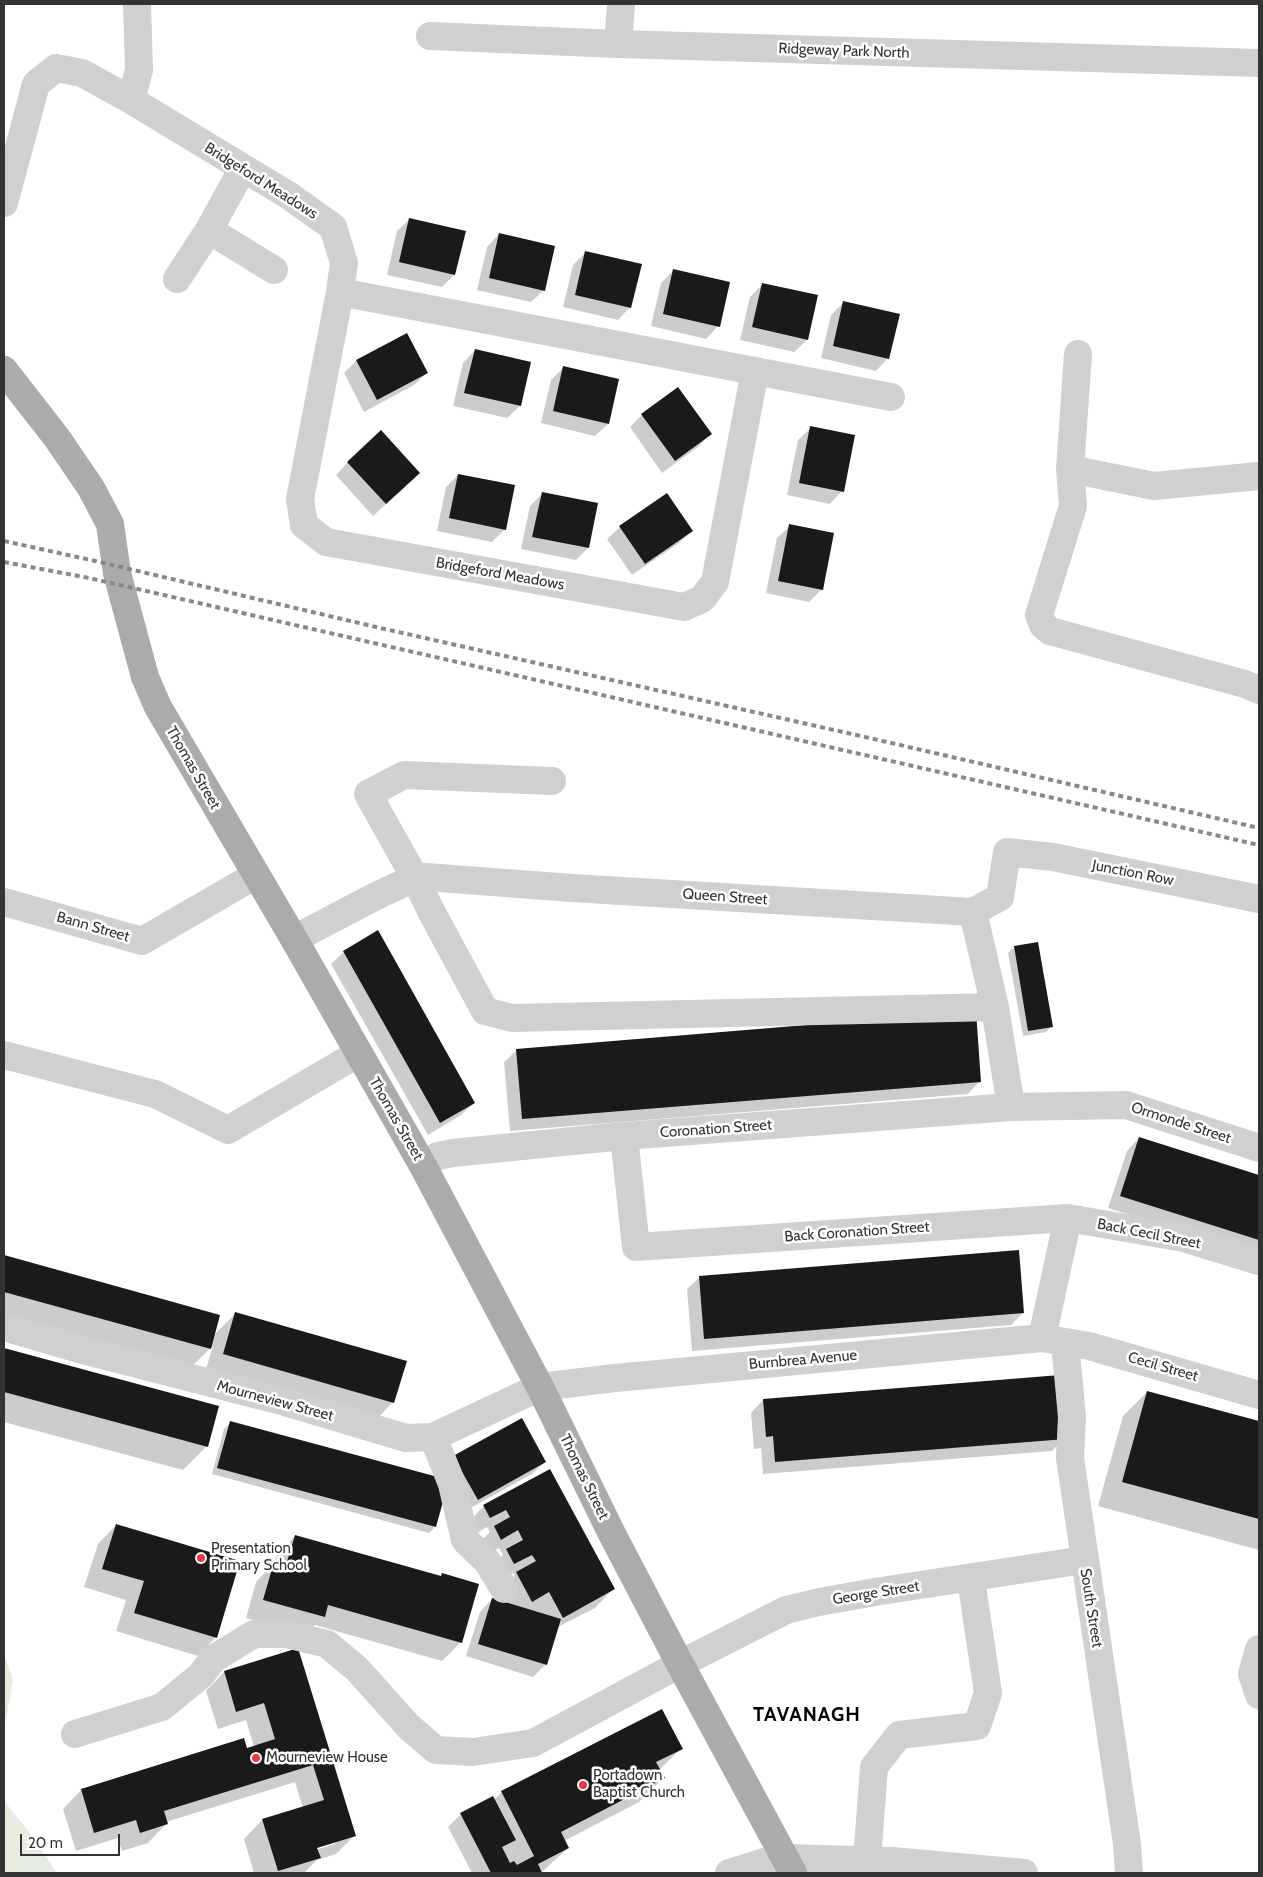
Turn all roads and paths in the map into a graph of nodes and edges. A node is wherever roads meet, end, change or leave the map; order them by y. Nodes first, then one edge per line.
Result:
1 (137, 4) edge
2 (620, 4) edge
3 (430, 36) dead end
4 (618, 44) junction
5 (1259, 63) edge
6 (131, 100) junction
7 (243, 168) junction
8 (4, 203) edge
9 (209, 230) junction
10 (274, 270) dead end
11 (177, 279) dead end
12 (340, 292) junction
13 (1078, 354) dead end
14 (4, 370) edge
15 (755, 371) junction
16 (891, 397) dead end
17 (1070, 469) junction
18 (1259, 476) edge
19 (1259, 690) edge
20 (552, 781) dead end
21 (256, 875) junction
22 (415, 878) junction
23 (1259, 899) edge
24 (4, 902) edge
25 (973, 912) junction
26 (294, 939) junction
27 (995, 1007) junction
28 (359, 1053) junction
29 (4, 1055) edge
30 (1011, 1107) junction
31 (624, 1136) junction
32 (1259, 1148) edge
33 (422, 1164) junction
34 (1068, 1218) junction
35 (1259, 1261) edge
36 (4, 1327) edge
37 (1054, 1340) junction
38 (540, 1387) junction
39 (1259, 1395) edge
40 (433, 1437) junction
41 (1084, 1560) junction
42 (971, 1578) junction
43 (504, 1589) dead end
44 (1259, 1649) edge
45 (680, 1664) junction
46 (1259, 1695) edge
47 (75, 1734) dead end
48 (866, 1860) junction
49 (789, 1866) edge
50 (729, 1873) edge
51 (1024, 1873) edge
52 (1129, 1873) edge

1 - 6 street
2 - 4 street
3 - 4 street, Ridgeway Park North
4 - 5 street, Ridgeway Park North
6 - 7 street, Bridgeford Meadows
6 - 8 street, Bridgeford Meadows
7 - 9 street
7 - 12 street, Bridgeford Meadows
9 - 10 street
9 - 11 street
12 - 15 street
12 - 15 street, Bridgeford Meadows
13 - 17 street
14 - 21 main road, Thomas Street
15 - 16 street
17 - 18 street
17 - 19 street
20 - 22 street
21 - 24 street, Bann Street
21 - 26 main road, Thomas Street
22 - 25 street, Queen Street
22 - 26 street, Queen Street
22 - 27 street
23 - 25 street, Junction Row
25 - 27 street
26 - 28 main road, Thomas Street
27 - 30 street
28 - 29 street
28 - 33 main road, Thomas Street
30 - 31 street, Coronation Street
30 - 32 street, Ormonde Street
31 - 33 street, Coronation Street
31 - 34 street, Back Coronation Street
33 - 38 main road, Thomas Street
34 - 35 street, Back Cecil Street
34 - 37 street
36 - 40 street, Mourneview Street
37 - 38 street, Burnbrea Avenue
37 - 39 street, Cecil Street
37 - 41 street, South Street
38 - 40 street, Mourneview Street
38 - 45 main road, Thomas Street
40 - 43 street
41 - 42 street, George Street
41 - 52 street, South Street
42 - 45 street, George Street
42 - 48 street
44 - 46 street
45 - 47 street, George Street
45 - 49 main road, Thomas Street
48 - 49 street
48 - 51 street
49 - 50 street

